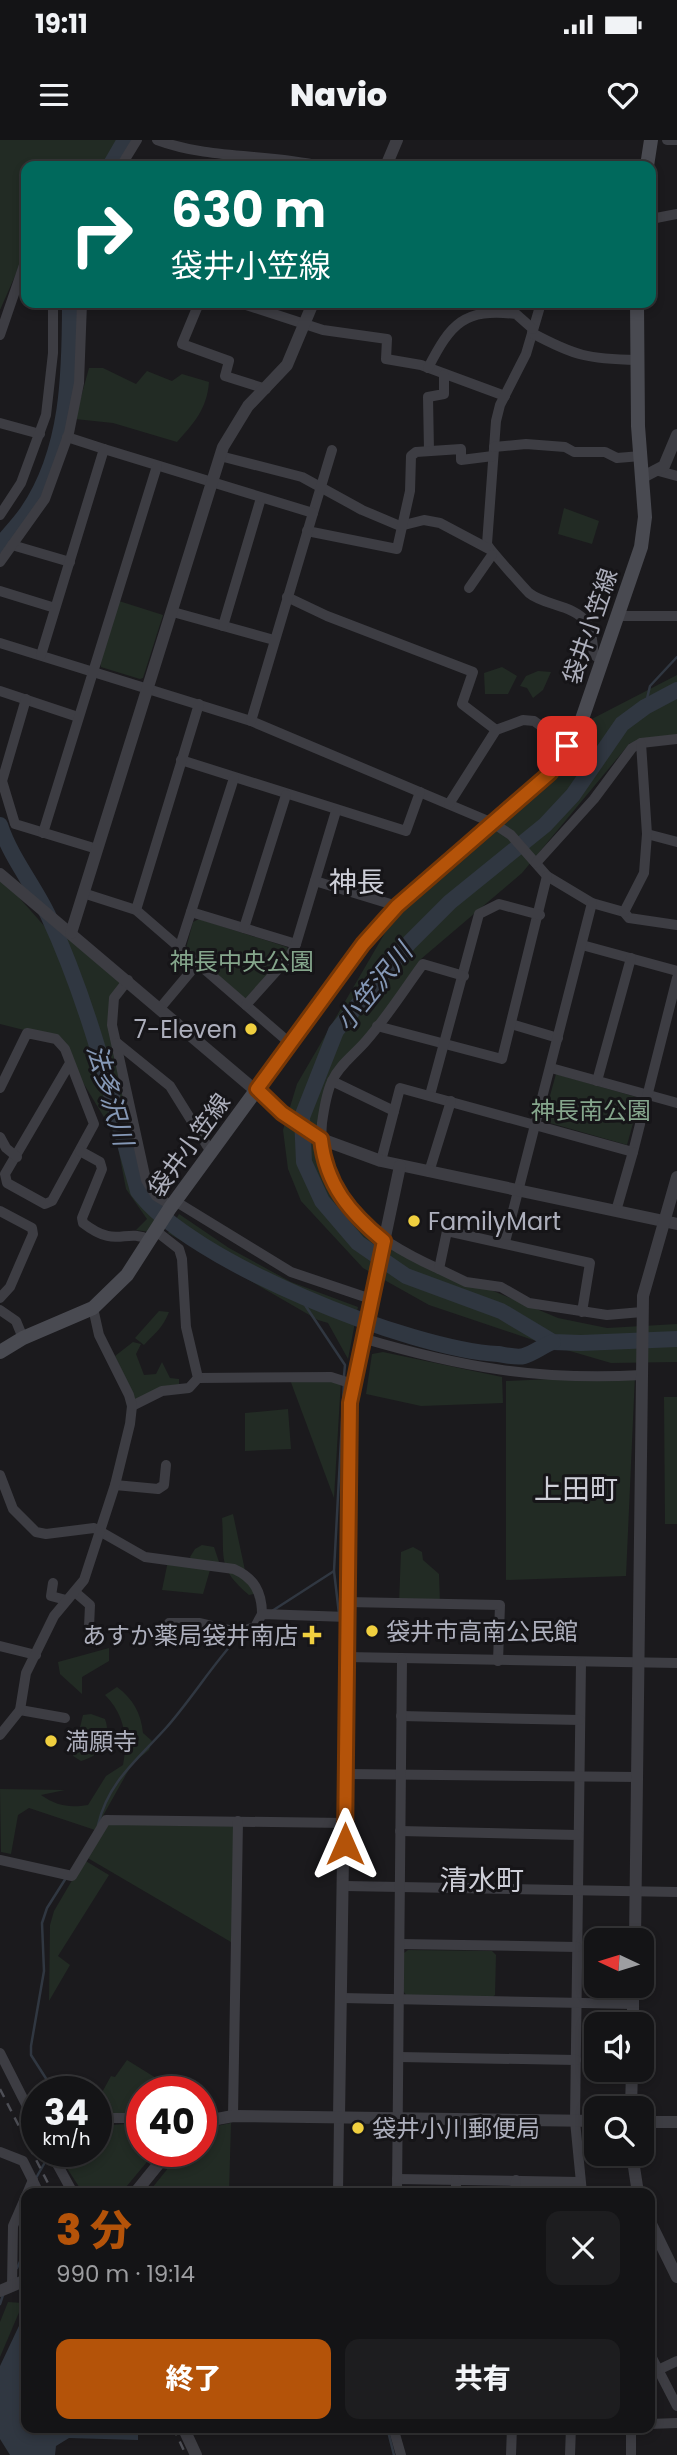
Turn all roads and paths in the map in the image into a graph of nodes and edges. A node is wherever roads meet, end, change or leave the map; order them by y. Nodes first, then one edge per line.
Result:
1 (137, 140) edge
2 (157, 140) edge
3 (397, 140) edge
4 (651, 140) edge
5 (667, 140) edge
6 (677, 140) edge
7 (124, 161) edge
8 (294, 161) edge
9 (388, 161) edge
10 (648, 161) edge
11 (677, 214) edge
12 (656, 218) edge
13 (21, 274) edge
14 (53, 308) edge
15 (82, 308) edge
16 (197, 308) edge
17 (257, 308) edge
18 (311, 308) edge
19 (490, 308) edge
20 (495, 308) edge
21 (539, 308) edge
22 (637, 308) edge
23 (306, 322) junction
24 (532, 331) junction
25 (0, 335) edge
26 (637, 360) junction
27 (428, 368) junction
28 (444, 375) junction
29 (266, 389) junction
30 (505, 396) junction
31 (0, 423) edge
32 (40, 434) junction
33 (677, 435) edge
34 (68, 437) junction
35 (104, 449) junction
36 (332, 450) dead end
37 (429, 451) junction
38 (493, 452) junction
39 (220, 456) junction
40 (641, 456) junction
41 (157, 466) junction
42 (649, 474) junction
43 (677, 476) edge
44 (212, 483) junction
45 (321, 487) junction
46 (261, 498) junction
47 (313, 513) junction
48 (0, 515) edge
49 (403, 526) junction
50 (307, 531) junction
51 (12, 545) junction
52 (491, 552) junction
53 (0, 562) edge
54 (70, 562) junction
55 (469, 587) dead end
56 (0, 591) edge
57 (288, 597) junction
58 (55, 608) junction
59 (173, 612) junction
60 (619, 616) junction
61 (677, 616) edge
62 (223, 626) junction
63 (274, 640) junction
64 (0, 643) edge
65 (41, 654) junction
66 (603, 661) junction
67 (92, 671) junction
68 (148, 688) junction
69 (0, 691) edge
70 (26, 699) junction
71 (199, 704) junction
72 (78, 717) junction
73 (251, 721) junction
74 (496, 730) junction
75 (677, 739) edge
76 (641, 743) junction
77 (567, 746) junction
78 (181, 760) junction
79 (234, 778) junction
80 (420, 792) junction
81 (286, 795) junction
82 (449, 804) junction
83 (336, 811) junction
84 (493, 823) junction
85 (43, 833) junction
86 (647, 834) junction
87 (677, 840) edge
88 (97, 849) junction
89 (535, 862) junction
90 (0, 874) edge
91 (547, 876) junction
92 (315, 881) junction
93 (83, 893) junction
94 (592, 903) junction
95 (397, 906) junction
96 (136, 910) junction
97 (191, 912) junction
98 (624, 912) junction
99 (540, 915) junction
100 (677, 925) edge
101 (244, 928) junction
102 (71, 933) junction
103 (296, 944) junction
104 (582, 944) junction
105 (180, 946) junction
106 (631, 958) junction
107 (197, 964) junction
108 (677, 971) edge
109 (464, 975) junction
110 (677, 978) edge
111 (128, 980) junction
112 (247, 1005) junction
113 (161, 1007) junction
114 (511, 1024) junction
115 (377, 1026) junction
116 (558, 1038) junction
117 (117, 1043) junction
118 (444, 1044) junction
119 (292, 1045) junction
120 (70, 1063) junction
121 (551, 1068) junction
122 (332, 1081) junction
123 (597, 1081) junction
124 (0, 1088) edge
125 (257, 1089) junction
126 (646, 1094) junction
127 (430, 1095) junction
128 (451, 1101) junction
129 (677, 1102) edge
130 (394, 1111) junction
131 (536, 1124) junction
132 (0, 1137) edge
133 (319, 1139) junction
134 (80, 1151) junction
135 (211, 1152) junction
136 (633, 1152) junction
137 (17, 1157) junction
138 (382, 1161) junction
139 (400, 1166) junction
140 (429, 1172) junction
141 (677, 1177) edge
142 (517, 1191) junction
143 (172, 1205) junction
144 (616, 1210) junction
145 (0, 1211) edge
146 (671, 1222) edge
147 (155, 1233) junction
148 (384, 1242) junction
149 (505, 1242) junction
150 (439, 1269) junction
151 (0, 1298) edge
152 (370, 1303) junction
153 (93, 1308) junction
154 (0, 1310) edge
155 (582, 1312) junction
156 (642, 1317) junction
157 (363, 1335) junction
158 (23, 1338) junction
159 (0, 1352) edge
160 (642, 1372) junction
161 (198, 1378) junction
162 (353, 1384) junction
163 (132, 1406) junction
164 (166, 1465) dead end
165 (0, 1475) edge
166 (115, 1485) junction
167 (100, 1530) junction
168 (53, 1583) dead end
169 (75, 1592) junction
170 (66, 1600) junction
171 (347, 1602) junction
172 (262, 1614) junction
173 (347, 1617) junction
174 (169, 1623) dead end
175 (89, 1627) dead end
176 (0, 1646) edge
177 (36, 1655) junction
178 (346, 1657) junction
179 (402, 1660) junction
180 (498, 1661) junction
181 (581, 1662) junction
182 (638, 1663) junction
183 (677, 1663) edge
184 (20, 1710) junction
185 (401, 1716) junction
186 (65, 1718) dead end
187 (580, 1720) junction
188 (0, 1735) edge
189 (346, 1774) junction
190 (401, 1774) junction
191 (579, 1775) junction
192 (638, 1777) junction
193 (238, 1821) junction
194 (345, 1823) junction
195 (400, 1832) junction
196 (578, 1835) junction
197 (0, 1860) edge
198 (345, 1886) junction
199 (399, 1887) junction
200 (578, 1889) junction
201 (636, 1891) junction
202 (677, 1892) edge
203 (635, 1928) edge
204 (400, 1944) junction
205 (577, 1947) junction
206 (342, 1998) junction
207 (633, 1998) edge
208 (398, 2000) junction
209 (576, 2004) junction
210 (633, 2004) junction
211 (633, 2012) edge
212 (0, 2053) edge
213 (399, 2057) junction
214 (576, 2060) junction
215 (21, 2094) edge
216 (233, 2116) junction
217 (340, 2118) junction
218 (398, 2118) junction
219 (217, 2119) edge
220 (575, 2121) junction
221 (584, 2121) edge
222 (654, 2122) edge
223 (677, 2122) edge
224 (0, 2152) edge
225 (634, 2166) edge
226 (59, 2167) edge
227 (156, 2167) edge
228 (397, 2179) junction
229 (33, 2180) junction
230 (456, 2180) junction
231 (516, 2180) junction
232 (579, 2182) junction
233 (30, 2188) edge
234 (37, 2188) edge
235 (70, 2188) edge
236 (139, 2188) edge
237 (338, 2188) edge
238 (397, 2188) edge
239 (456, 2188) edge
240 (515, 2188) edge
241 (581, 2188) edge
242 (637, 2188) edge
243 (21, 2208) edge
244 (655, 2240) edge
245 (677, 2277) edge
246 (6, 2288) edge
247 (677, 2361) edge
248 (655, 2370) edge
249 (655, 2372) edge
250 (677, 2406) edge
251 (677, 2423) edge
252 (655, 2424) edge
253 (186, 2433) edge
254 (395, 2433) edge
255 (512, 2433) edge
256 (571, 2433) edge
257 (631, 2433) edge
258 (196, 2455) edge
259 (401, 2455) edge
260 (511, 2455) edge
261 (570, 2455) edge
262 (631, 2455) edge

1 - 7 street
2 - 8 street
3 - 9 street
4 - 10 main road
5 - 6 street
11 - 12 street
13 - 25 street
14 - 32 street
15 - 34 street
16 - 29 street
17 - 23 street
18 - 23 street
19 - 27 street
20 - 24 street
21 - 24 street
22 - 26 main road, 袋井小笠線
23 - 27 street
23 - 29 street
24 - 26 street
24 - 30 street
26 - 40 main road, 袋井小笠線
27 - 28 street
28 - 30 street
28 - 37 street
29 - 39 street
30 - 38 street
31 - 32 street
32 - 48 street
33 - 42 street
34 - 35 street
34 - 51 street
35 - 41 street
35 - 54 street
36 - 45 street
37 - 38 street
37 - 49 street
38 - 40 street
38 - 52 street
39 - 44 street
39 - 45 street
40 - 42 main road, 袋井小笠線
41 - 44 street
41 - 67 street
42 - 43 street
42 - 60 main road, 袋井小笠線
44 - 46 street
44 - 59 street
45 - 47 street
45 - 49 street
46 - 47 street
46 - 62 street
47 - 50 street
49 - 50 street
49 - 52 street
50 - 57 street
51 - 53 street
51 - 54 street
52 - 55 street
52 - 66 street
54 - 58 street
56 - 58 street
57 - 63 street
57 - 74 street
58 - 65 street
59 - 62 street
59 - 68 street
60 - 61 street
60 - 66 main road, 袋井小笠線
62 - 63 street
63 - 73 street
64 - 65 street
65 - 67 street
66 - 77 main road, 袋井小笠線
67 - 68 street
67 - 72 street
68 - 71 street
68 - 88 street
69 - 70 street
70 - 72 street
70 - 85 street
71 - 73 street
71 - 78 street
72 - 85 street
73 - 80 street
74 - 77 street
74 - 82 street
75 - 76 street
76 - 86 street
76 - 89 street
77 - 84 main road, 袋井小笠線
78 - 79 street
78 - 96 street
79 - 81 street
79 - 97 street
80 - 82 street
80 - 83 street
81 - 83 street
81 - 101 street
82 - 84 street
83 - 92 street
84 - 89 street
84 - 95 main road, 袋井小笠線
85 - 88 street
86 - 87 street
86 - 98 street
88 - 93 street
89 - 91 street
90 - 102 street
91 - 94 street
91 - 99 street
92 - 95 street
92 - 103 street
93 - 96 street
93 - 102 street
94 - 98 street
94 - 104 street
95 - 119 main road, 袋井小笠線
96 - 105 street
97 - 101 street
97 - 105 street
98 - 100 street
99 - 109 street
99 - 114 street
101 - 103 street
102 - 111 street
103 - 112 street
104 - 106 street
104 - 116 street
105 - 107 street
106 - 108 street
106 - 123 street
107 - 112 street
107 - 113 street
109 - 115 street
109 - 118 street
110 - 126 street
111 - 113 street
111 - 117 street
112 - 119 street
113 - 125 street
114 - 116 street
114 - 118 street
115 - 118 street
115 - 122 street
116 - 121 street
117 - 135 street
117 - 143 street
118 - 127 street
119 - 125 main road, 袋井小笠線
120 - 124 street
120 - 134 street
120 - 137 street
121 - 123 street
121 - 131 street
122 - 130 street
122 - 133 street
123 - 126 street
125 - 133 street
125 - 135 main road, 袋井小笠線
126 - 129 street
126 - 136 street
127 - 128 street
127 - 130 street
128 - 131 street
128 - 140 street
130 - 138 street
131 - 136 street
131 - 142 street
132 - 137 street
133 - 138 street
133 - 148 street
134 - 137 street
134 - 147 street
135 - 143 main road, 袋井小笠線
136 - 144 street
138 - 139 street
139 - 140 street
139 - 148 street
140 - 142 street
141 - 146 street
142 - 144 street
142 - 149 street
143 - 147 main road, 袋井小笠線
143 - 152 street
144 - 146 street
145 - 151 street
146 - 156 street
147 - 153 main road, 袋井小笠線
147 - 161 street
148 - 150 street
148 - 152 street
149 - 150 street
149 - 155 street
150 - 155 street
152 - 157 street
153 - 158 main road
153 - 163 street
154 - 158 street
155 - 156 street
156 - 160 street
157 - 160 street
157 - 162 street
158 - 159 main road
160 - 182 street
161 - 162 street
161 - 163 street
162 - 171 street
163 - 166 street
164 - 166 street
165 - 167 street
166 - 167 street
167 - 169 street
167 - 172 street
168 - 170 street
169 - 170 street
169 - 175 street
170 - 177 street
171 - 173 street
171 - 180 street
172 - 173 street
172 - 174 street
173 - 178 street
176 - 177 street
177 - 184 street
178 - 179 street
178 - 189 street
179 - 180 street
179 - 185 street
180 - 181 street
181 - 182 street
181 - 187 street
182 - 183 street
182 - 192 street
184 - 186 street
184 - 188 street
185 - 187 street
185 - 190 street
187 - 191 street
189 - 190 street
189 - 194 street
190 - 191 street
190 - 195 street
191 - 192 street
191 - 196 street
192 - 201 street
193 - 194 street
193 - 197 street
193 - 216 street
194 - 198 street
195 - 196 street
195 - 199 street
196 - 200 street
198 - 199 street
198 - 206 street
199 - 200 street
199 - 204 street
200 - 201 street
200 - 205 street
201 - 202 street
201 - 203 street
204 - 205 street
204 - 208 street
205 - 209 street
206 - 208 street
206 - 217 street
207 - 210 street
208 - 209 street
208 - 213 street
209 - 210 street
209 - 214 street
210 - 211 street
212 - 215 street
213 - 214 street
213 - 218 street
214 - 220 street
216 - 217 street
216 - 219 street
217 - 218 street
217 - 237 street
218 - 220 street
218 - 228 street
220 - 221 street
220 - 232 street
222 - 223 street
224 - 229 street
225 - 242 street
226 - 235 street
227 - 236 street
228 - 230 street
228 - 238 street
229 - 233 street
229 - 234 street
230 - 231 street
230 - 239 street
231 - 232 street
231 - 240 street
232 - 241 street
243 - 246 street
244 - 245 street
247 - 248 street
249 - 250 street
251 - 252 street
253 - 258 street
254 - 259 street
255 - 260 street
256 - 261 street
257 - 262 street

